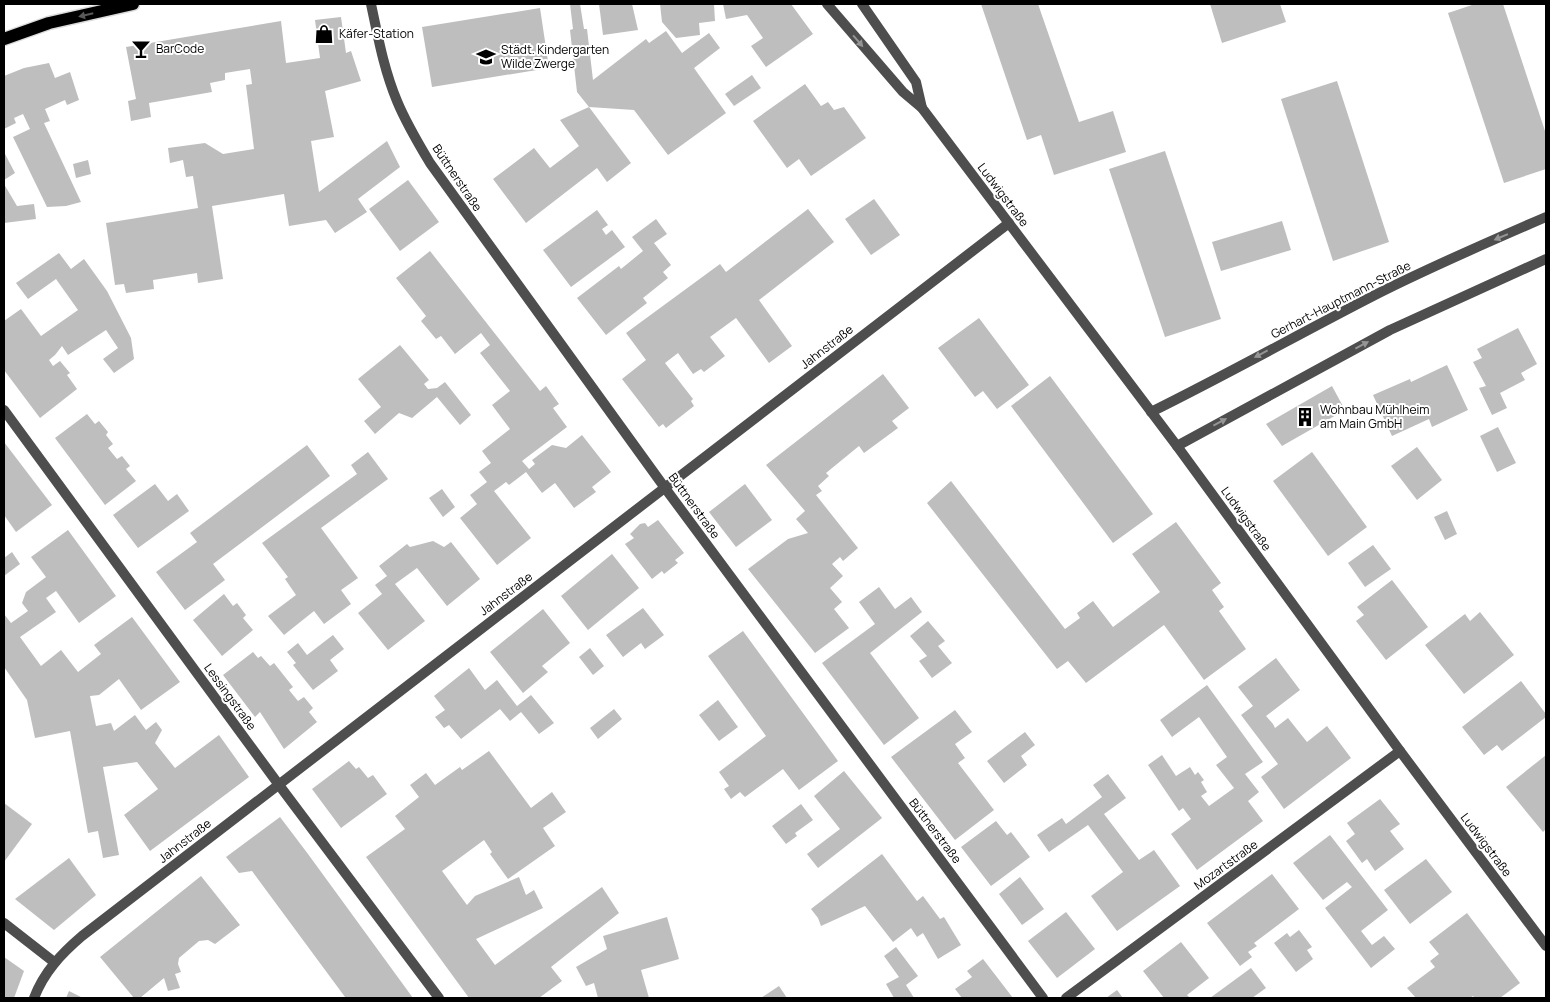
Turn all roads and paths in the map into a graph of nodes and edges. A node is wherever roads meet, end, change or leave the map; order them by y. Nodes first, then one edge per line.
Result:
1 (133, 4) edge
2 (371, 4) edge
3 (827, 4) edge
4 (862, 4) edge
5 (4, 39) edge
6 (922, 108) junction
7 (1546, 217) edge
8 (1009, 223) junction
9 (1546, 258) edge
10 (4, 410) edge
11 (1151, 412) junction
12 (1177, 446) junction
13 (665, 488) junction
14 (1400, 751) junction
15 (279, 785) junction
16 (4, 923) edge
17 (1546, 946) edge
18 (54, 962) junction
19 (34, 998) edge
20 (439, 998) edge
21 (1044, 998) edge
22 (1066, 998) edge

1 -> 5 main road
2 - 13 street, Büttnerstraße
3 -> 6 street, Ludwigstraße
4 - 6 street, Ludwigstraße
6 - 8 street, Ludwigstraße
7 -> 11 street, Gerhart-Hauptmann-Straße
8 - 11 street, Ludwigstraße
8 - 13 street, Jahnstraße
12 -> 9 street
10 - 15 street, Lessingstraße
11 - 12 street, Ludwigstraße
12 - 14 street, Ludwigstraße
13 - 15 street, Jahnstraße
13 - 21 street, Büttnerstraße
14 - 17 street, Ludwigstraße
14 - 22 street, Mozartstraße
15 - 18 street, Jahnstraße
15 - 20 street, Lessingstraße
16 - 18 street
18 - 19 street, Jahnstraße

